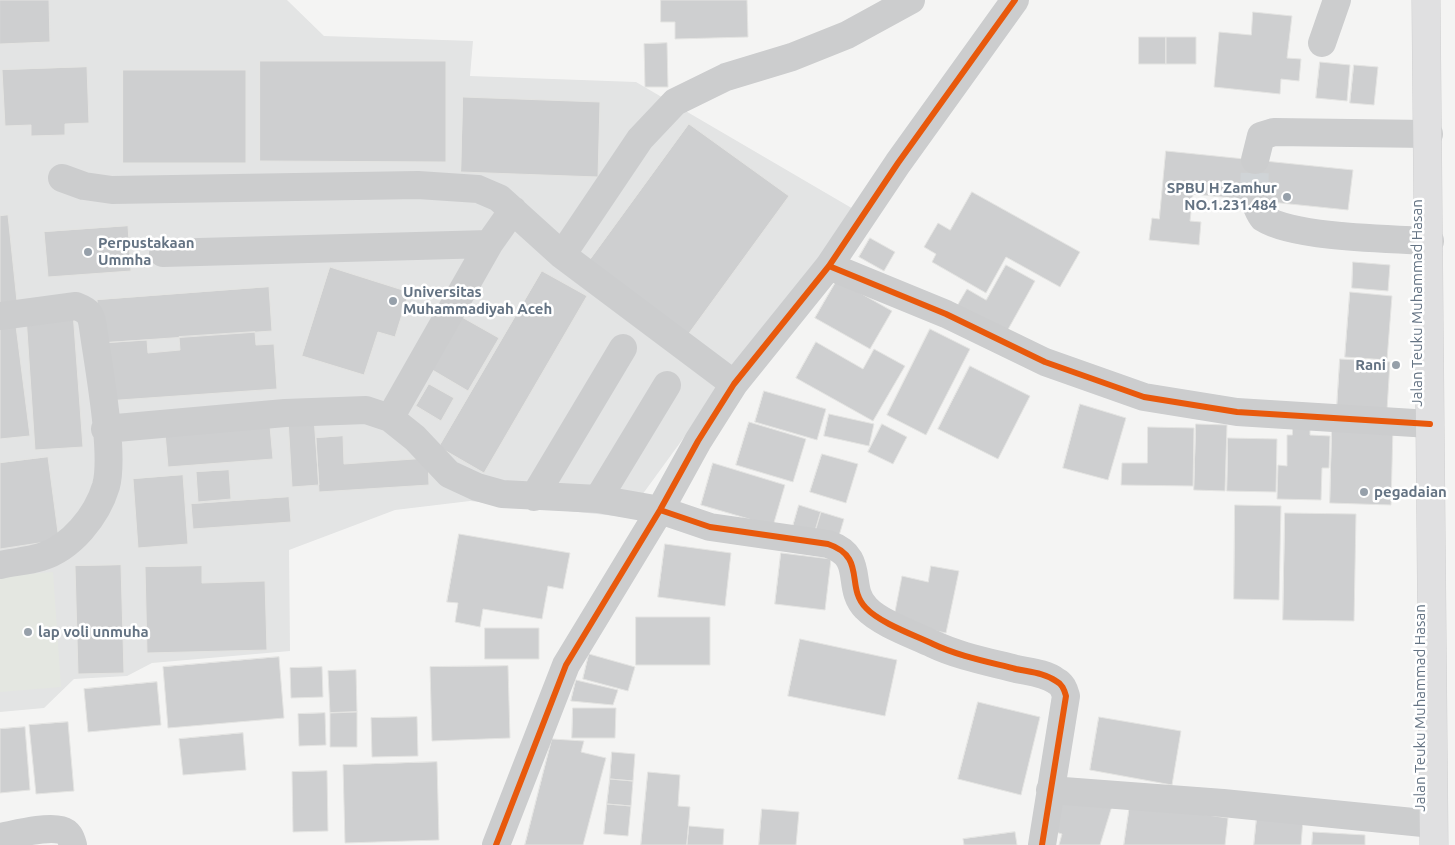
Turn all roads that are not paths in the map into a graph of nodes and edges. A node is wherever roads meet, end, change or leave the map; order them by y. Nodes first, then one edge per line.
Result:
1 (910, 0) edge
2 (1015, 0) edge
3 (1338, 0) edge
4 (1426, 0) edge
5 (1322, 44) dead end
6 (1429, 134) junction
7 (1255, 160) tunnel mouth
8 (62, 178) dead end
9 (1254, 201) tunnel mouth
10 (513, 210) junction
11 (1430, 241) junction
12 (489, 244) junction
13 (163, 253) dead end
14 (562, 255) junction
15 (829, 266) junction
16 (0, 316) edge
17 (623, 348) dead end
18 (734, 384) junction
19 (667, 385) dead end
20 (390, 418) junction
21 (1430, 424) junction
22 (105, 429) junction
23 (534, 497) junction
24 (598, 499) junction
25 (660, 510) junction
26 (0, 565) edge
27 (1050, 790) junction
28 (1433, 834) edge
29 (0, 837) edge
30 (73, 845) edge
31 (496, 845) edge
32 (1042, 845) edge

1 - 14 street
2 - 15 street
3 - 5 street
4 - 6 highway, Jalan Teuku Muhammad Hasan
6 - 7 street
6 - 11 highway, Jalan Teuku Muhammad Hasan
8 - 10 street
9 - 11 street
10 - 12 street
10 - 14 street
11 - 21 highway, Jalan Teuku Muhammad Hasan
12 - 13 street
12 - 20 street
14 - 18 street
15 - 18 street
15 - 21 street
16 - 22 street
17 - 23 street
18 - 25 street
19 - 24 street
20 - 22 street
20 - 23 street
21 - 28 highway, Jalan Teuku Muhammad Hasan
22 - 26 street
23 - 24 street
24 - 25 street
25 - 27 street
25 - 31 street
27 - 28 street
27 - 32 street
29 - 30 street

